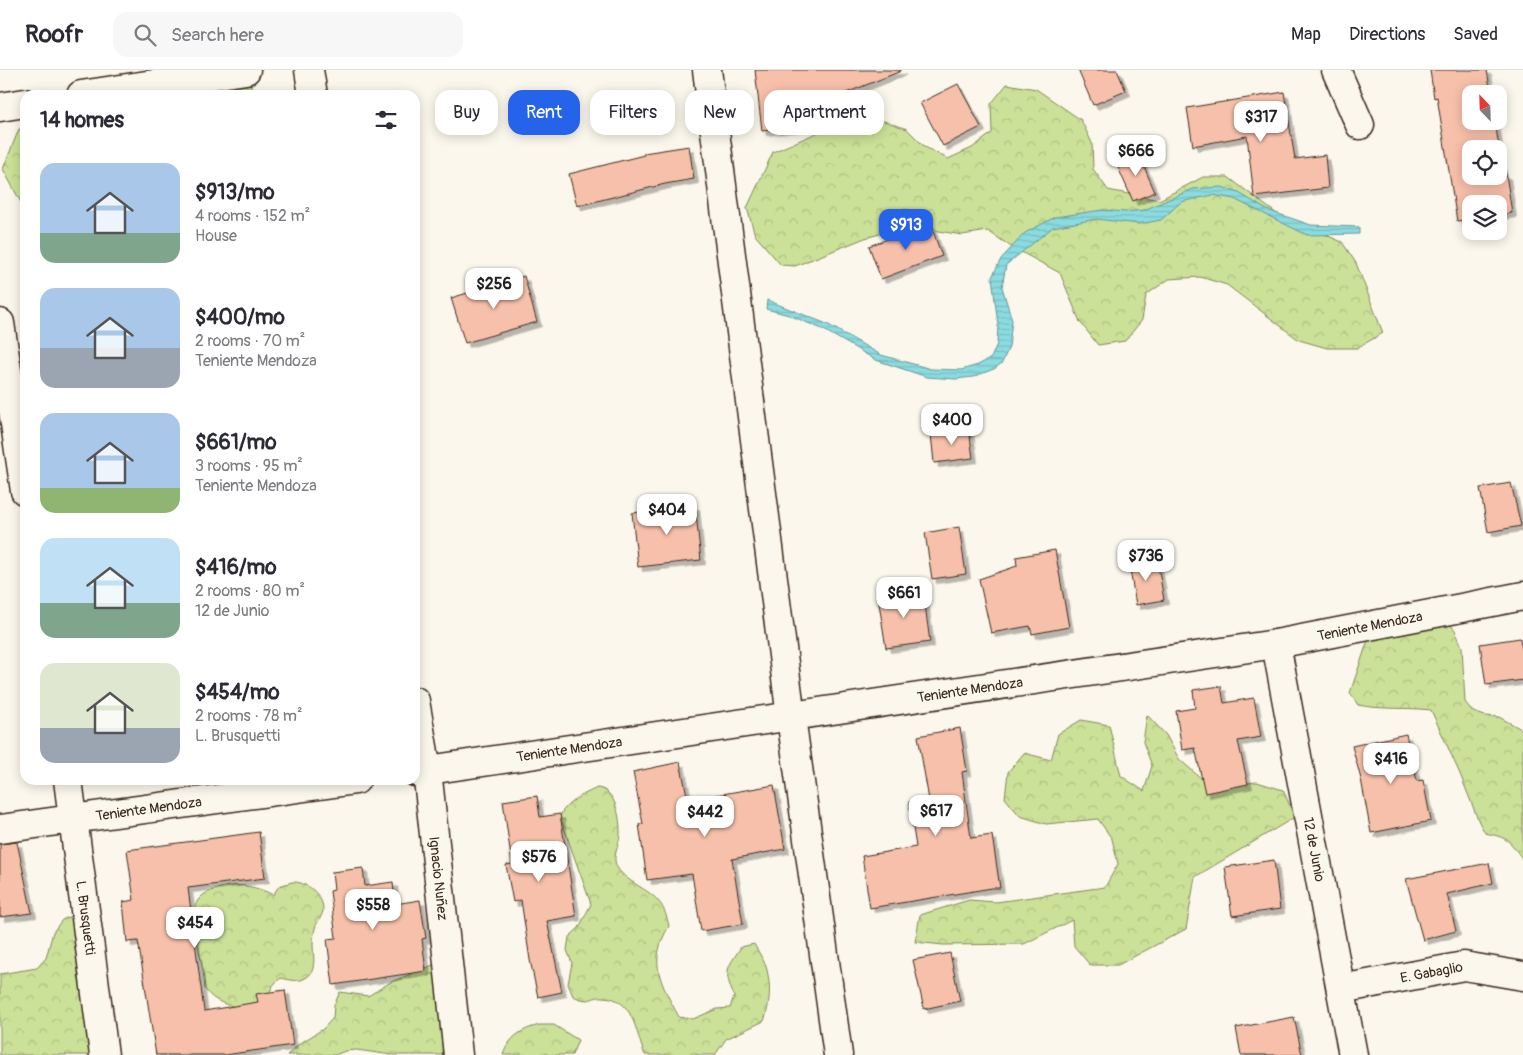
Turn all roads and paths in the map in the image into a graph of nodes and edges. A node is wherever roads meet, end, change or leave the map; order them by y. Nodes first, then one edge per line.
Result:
1 (246, 70) edge
2 (309, 70) edge
3 (706, 70) edge
4 (1336, 70) edge
5 (114, 90) edge
6 (312, 90) edge
7 (20, 105) edge
8 (0, 107) edge
9 (1360, 125) dead end
10 (0, 323) edge
11 (20, 457) edge
12 (1523, 596) edge
13 (1276, 644) junction
14 (791, 717) junction
15 (421, 771) edge
16 (69, 785) edge
17 (320, 785) edge
18 (74, 819) junction
19 (0, 829) edge
20 (1523, 976) edge
21 (1341, 989) junction
22 (104, 1055) edge
23 (458, 1055) edge
24 (838, 1055) edge
25 (1353, 1055) edge

1 - 5 street
2 - 6 street
3 - 14 street
4 - 9 street
7 - 8 street
10 - 11 street
12 - 13 street, Teniente Mendoza
13 - 14 street, Teniente Mendoza
13 - 21 street, 12 de Junio
14 - 15 street, Teniente Mendoza
14 - 24 street
15 - 23 street, Ignacio Nuñez
16 - 18 street, L. Brusquetti
17 - 18 street, Teniente Mendoza
18 - 19 street, Teniente Mendoza
18 - 22 street, L. Brusquetti
20 - 21 street, E. Gabaglio
21 - 25 street, 12 de Junio

